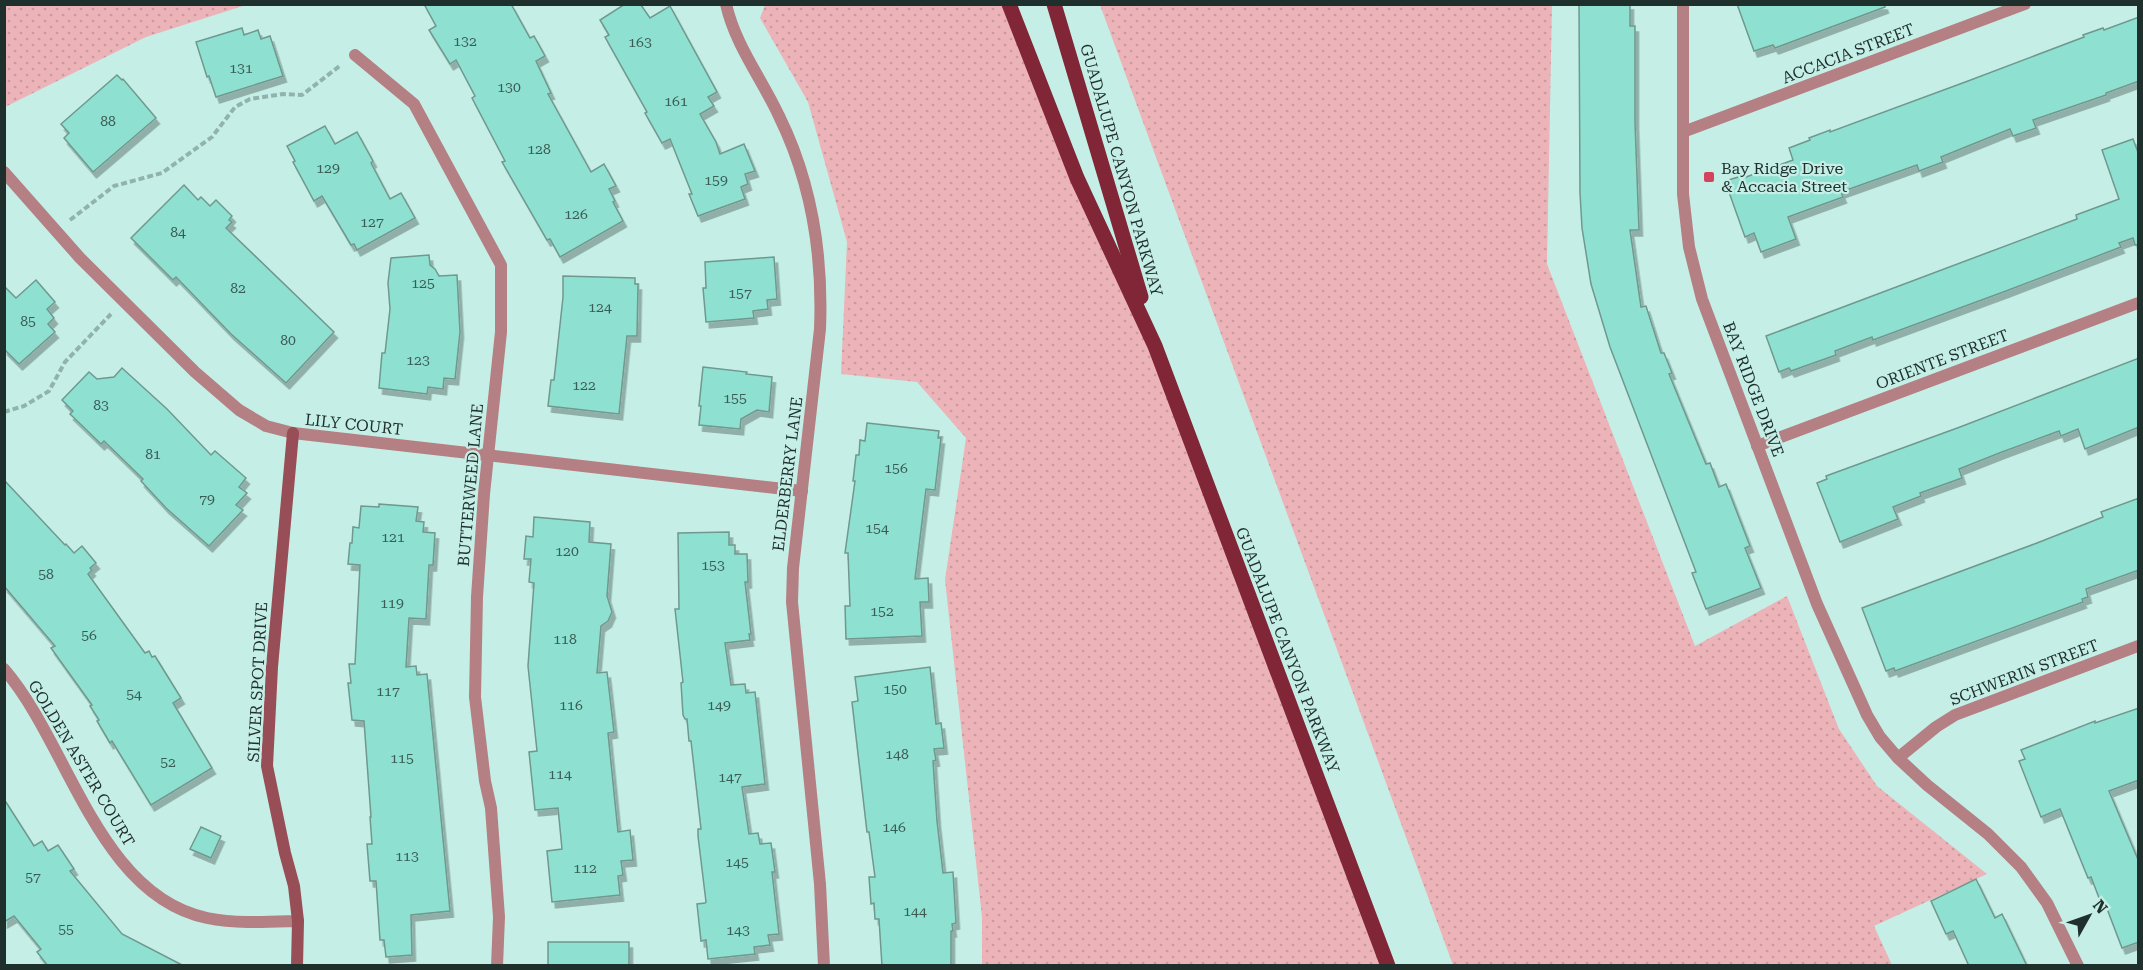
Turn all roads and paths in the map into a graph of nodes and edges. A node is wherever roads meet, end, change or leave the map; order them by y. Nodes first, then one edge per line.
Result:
1 (726, 4) edge
2 (1009, 4) edge
3 (1054, 4) edge
4 (1683, 4) edge
5 (2025, 4) edge
6 (355, 54) joint
7 (1683, 132) junction
8 (4, 172) edge
9 (56, 231) junction
10 (124, 301) junction
11 (2139, 303) edge
12 (1155, 346) junction
13 (4, 412) edge
14 (293, 433) junction
15 (1757, 446) junction
16 (488, 455) junction
17 (802, 491) junction
18 (2139, 646) edge
19 (4, 669) edge
20 (1898, 758) junction
21 (298, 921) junction
22 (297, 966) edge
23 (497, 966) edge
24 (824, 966) edge
25 (1389, 966) edge
26 (2078, 966) edge

1 - 17 street, ELDERBERRY LANE
2 - 12 main road, GUADALUPE CANYON PARKWAY
3 - 12 main road, GUADALUPE CANYON PARKWAY
4 - 7 street, BAY RIDGE DRIVE
5 - 7 street, ACCACIA STREET
6 - 9 path
6 - 16 street, BUTTERWEED LANE
7 - 15 street, BAY RIDGE DRIVE
8 - 9 street, LILY COURT
9 - 10 street, LILY COURT
10 - 13 path
10 - 14 street, LILY COURT
11 - 15 street, ORIENTE STREET
12 - 25 main road, GUADALUPE CANYON PARKWAY
14 - 16 street, LILY COURT
14 - 21 street, SILVER SPOT DRIVE
15 - 20 street, BAY RIDGE DRIVE
16 - 17 street, LILY COURT
16 - 23 street, BUTTERWEED LANE
17 - 24 street, ELDERBERRY LANE
18 - 20 street, SCHWERIN STREET
19 - 21 street, GOLDEN ASTER COURT
20 - 26 street, BAY RIDGE DRIVE
21 - 22 street, SILVER SPOT DRIVE

